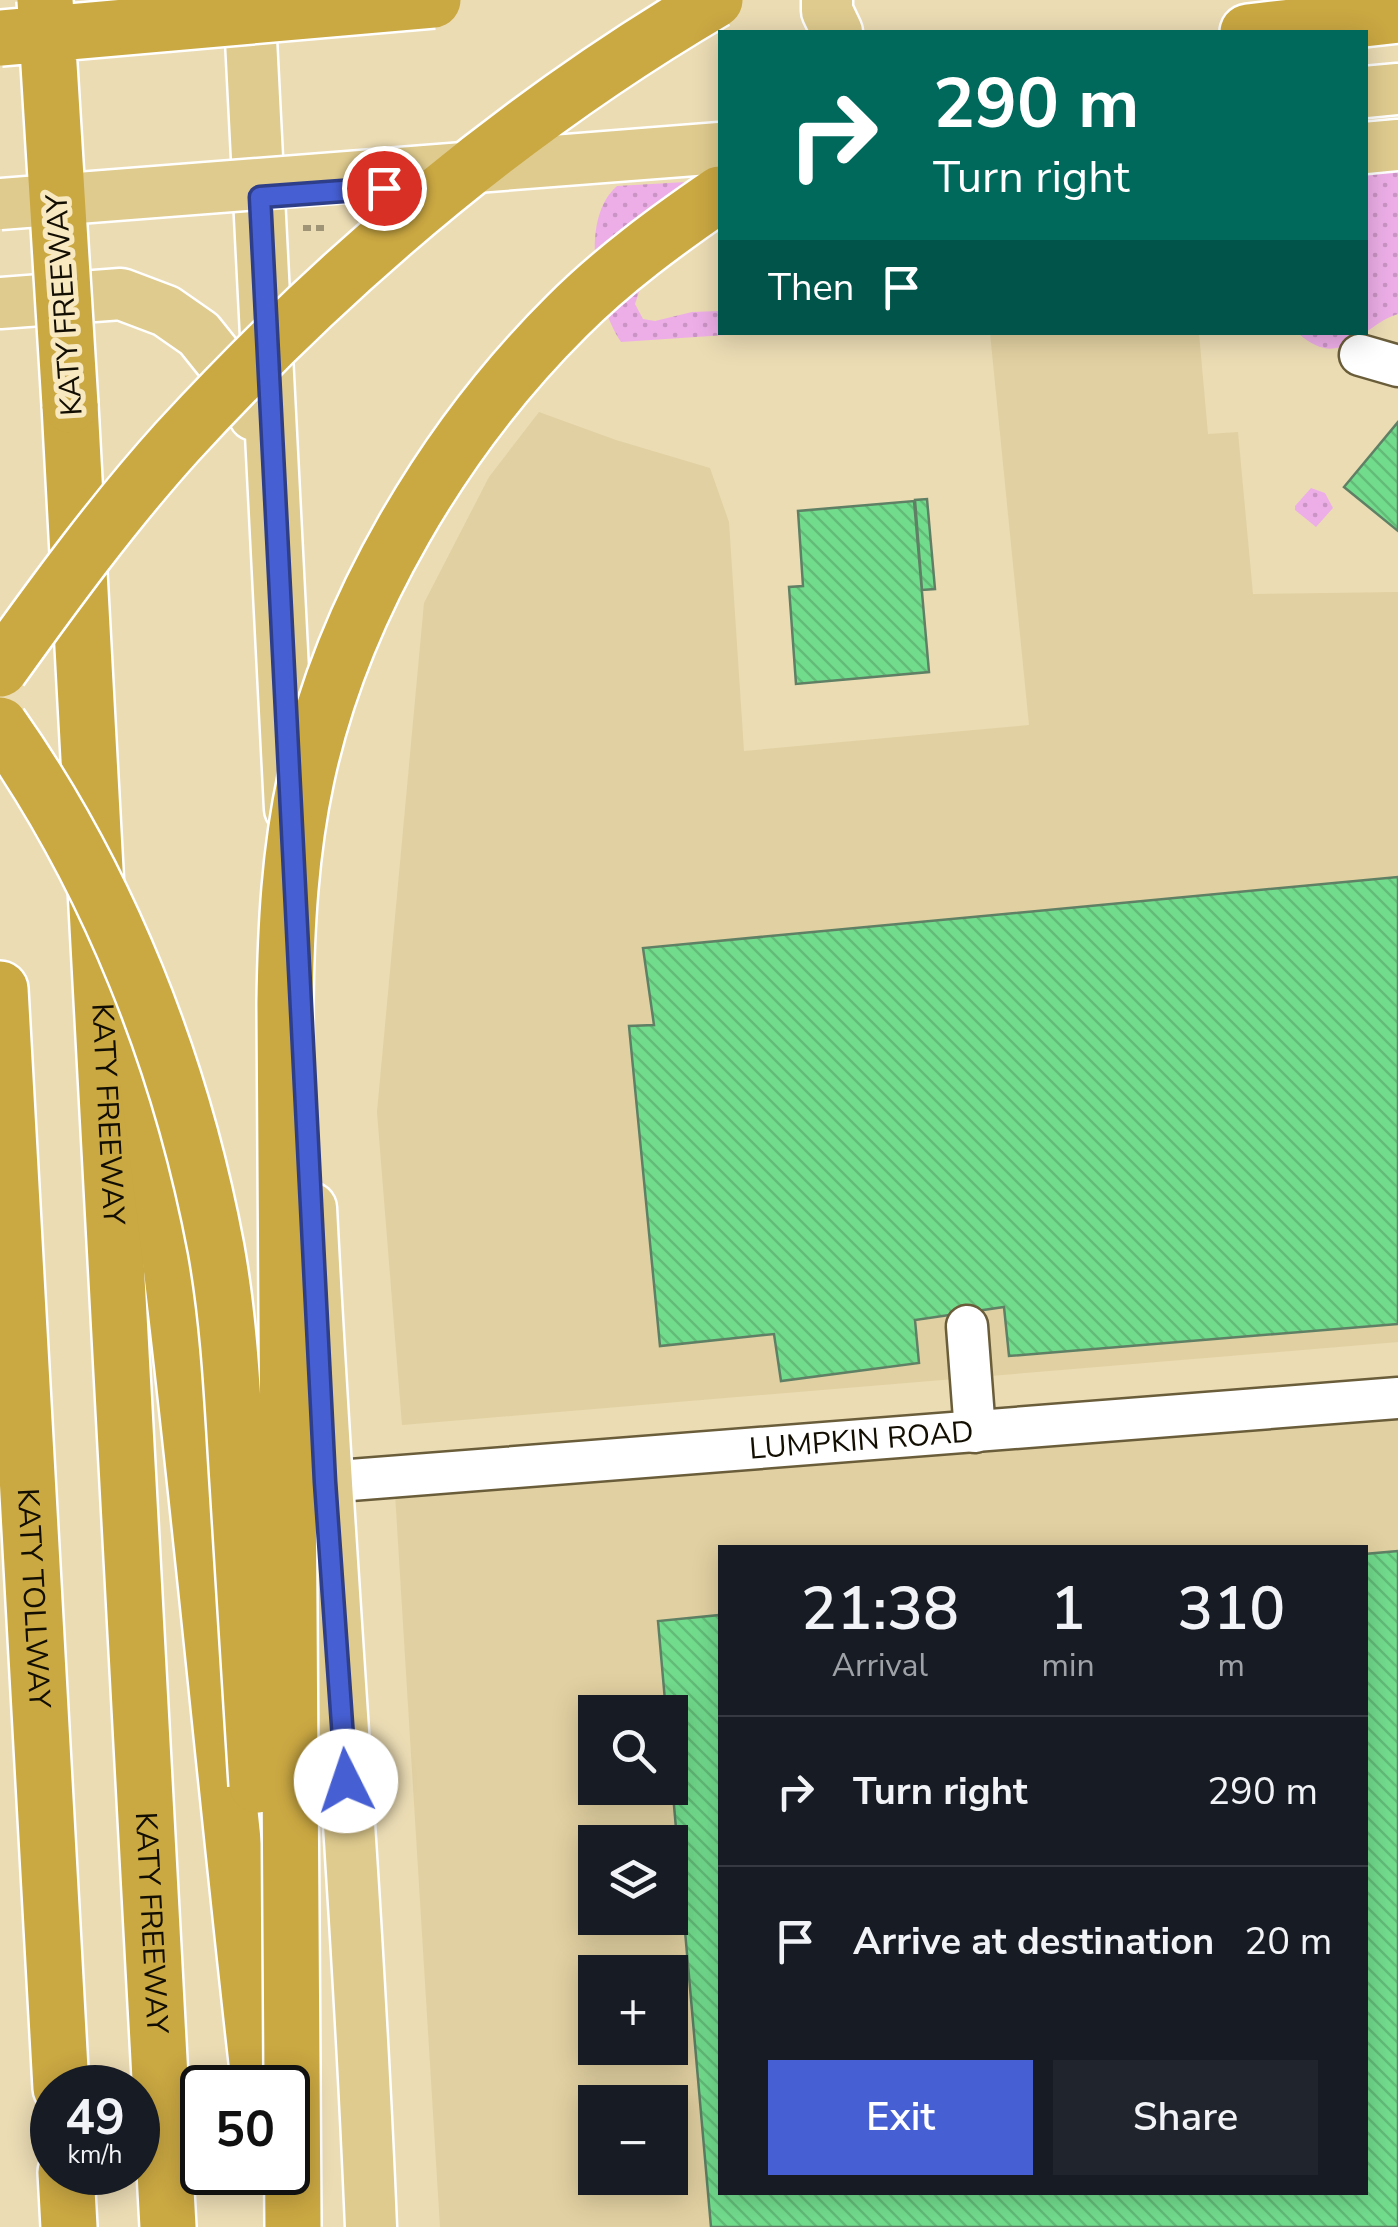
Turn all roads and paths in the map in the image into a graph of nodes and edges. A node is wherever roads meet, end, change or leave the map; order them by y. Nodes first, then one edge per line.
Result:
1 (46, 0) edge
2 (250, 0) edge
3 (433, 0) edge
4 (715, 0) edge
5 (827, 0) edge
6 (1364, 0) edge
7 (1398, 1) edge
8 (1398, 15) edge
9 (836, 30) edge
10 (1266, 30) edge
11 (0, 38) edge
12 (1398, 89) edge
13 (1368, 92) edge
14 (1398, 145) edge
15 (718, 148) edge
16 (1368, 148) edge
17 (718, 170) edge
18 (420, 185) junction
19 (718, 195) edge
20 (260, 197) junction
21 (0, 204) edge
22 (0, 218) edge
23 (301, 228) dead end
24 (326, 228) dead end
25 (0, 303) edge
26 (1360, 355) dead end
27 (1398, 366) edge
28 (273, 472) junction
29 (85, 652) junction
30 (0, 669) edge
31 (0, 726) edge
32 (0, 988) edge
33 (966, 1326) dead end
34 (1398, 1398) edge
35 (975, 1432) junction
36 (325, 1482) junction
37 (60, 2065) edge
38 (257, 2065) edge
39 (276, 2065) edge
40 (67, 2195) edge
41 (273, 2195) edge
42 (285, 2195) edge
43 (69, 2227) edge
44 (168, 2227) edge
45 (276, 2227) edge
46 (290, 2227) edge
47 (371, 2227) edge

1 - 29 highway, KATY FREEWAY, bridge
2 - 20 main road
3 - 11 highway, bridge
4 - 30 highway, bridge
5 - 9 main road
6 - 7 highway
8 - 10 highway
12 - 13 main road
14 - 16 main road
15 - 21 main road, bridge
17 - 18 main road
18 - 20 main road
18 - 28 main road
19 - 46 highway, bridge
20 - 22 main road
20 - 28 main road
23 - 24 path
25 - 28 main road
26 - 27 street
28 - 36 main road
29 - 38 highway
29 - 44 highway, KATY FREEWAY
31 - 39 highway, bridge
32 - 37 highway, KATY TOLLWAY
33 - 35 street
34 - 35 street, LUMPKIN ROAD
35 - 36 street, LUMPKIN ROAD
36 - 47 main road
40 - 43 highway
41 - 45 highway
42 - 46 highway

